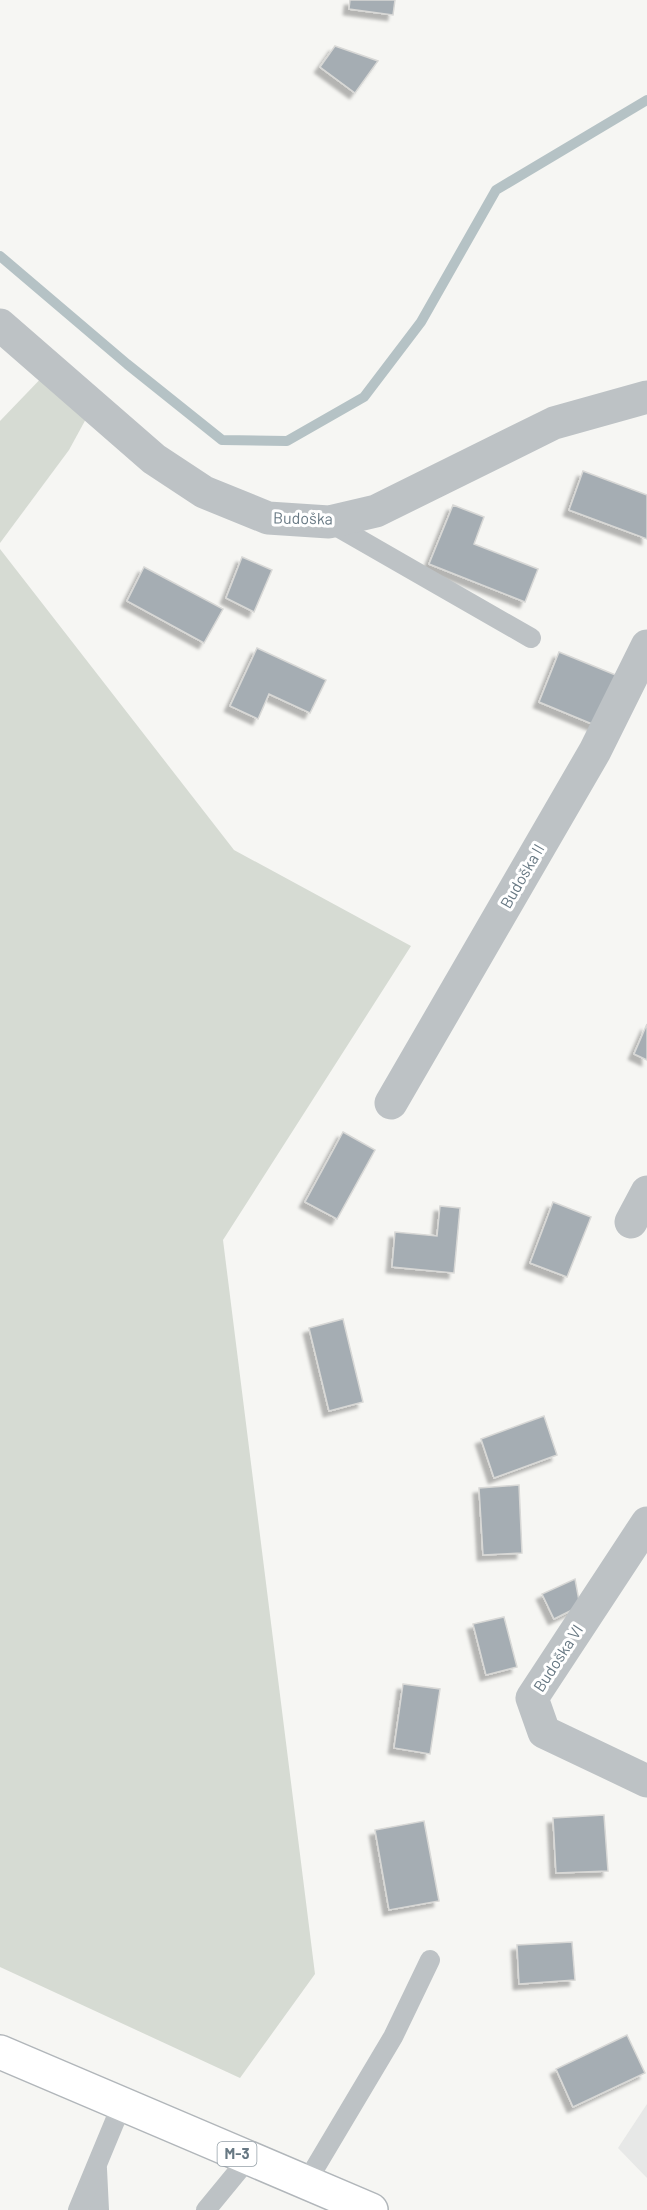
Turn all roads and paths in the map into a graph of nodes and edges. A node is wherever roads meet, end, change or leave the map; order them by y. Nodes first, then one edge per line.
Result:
1 (0, 325) edge
2 (647, 397) edge
3 (329, 522) junction
4 (531, 638) dead end
5 (647, 646) edge
6 (391, 1103) dead end
7 (647, 1192) edge
8 (631, 1222) dead end
9 (647, 1523) edge
10 (647, 1781) edge
11 (430, 1960) dead end
12 (0, 2052) edge
13 (122, 2104) junction
14 (248, 2159) junction
15 (97, 2160) junction
16 (306, 2183) junction
17 (78, 2210) edge
18 (99, 2210) edge
19 (206, 2210) edge
20 (371, 2210) edge

1 - 3 street, Budoška
2 - 3 street, Budoška
3 - 4 lane
5 - 6 street, Budoška II
7 - 8 street
9 - 10 street, Budoška VI
11 - 16 lane
12 - 13 main road, M-3
13 - 14 main road, M-3
13 - 15 lane
14 - 16 main road, M-3
14 - 19 lane
15 - 17 lane
15 - 18 lane
16 - 20 main road, M-3

